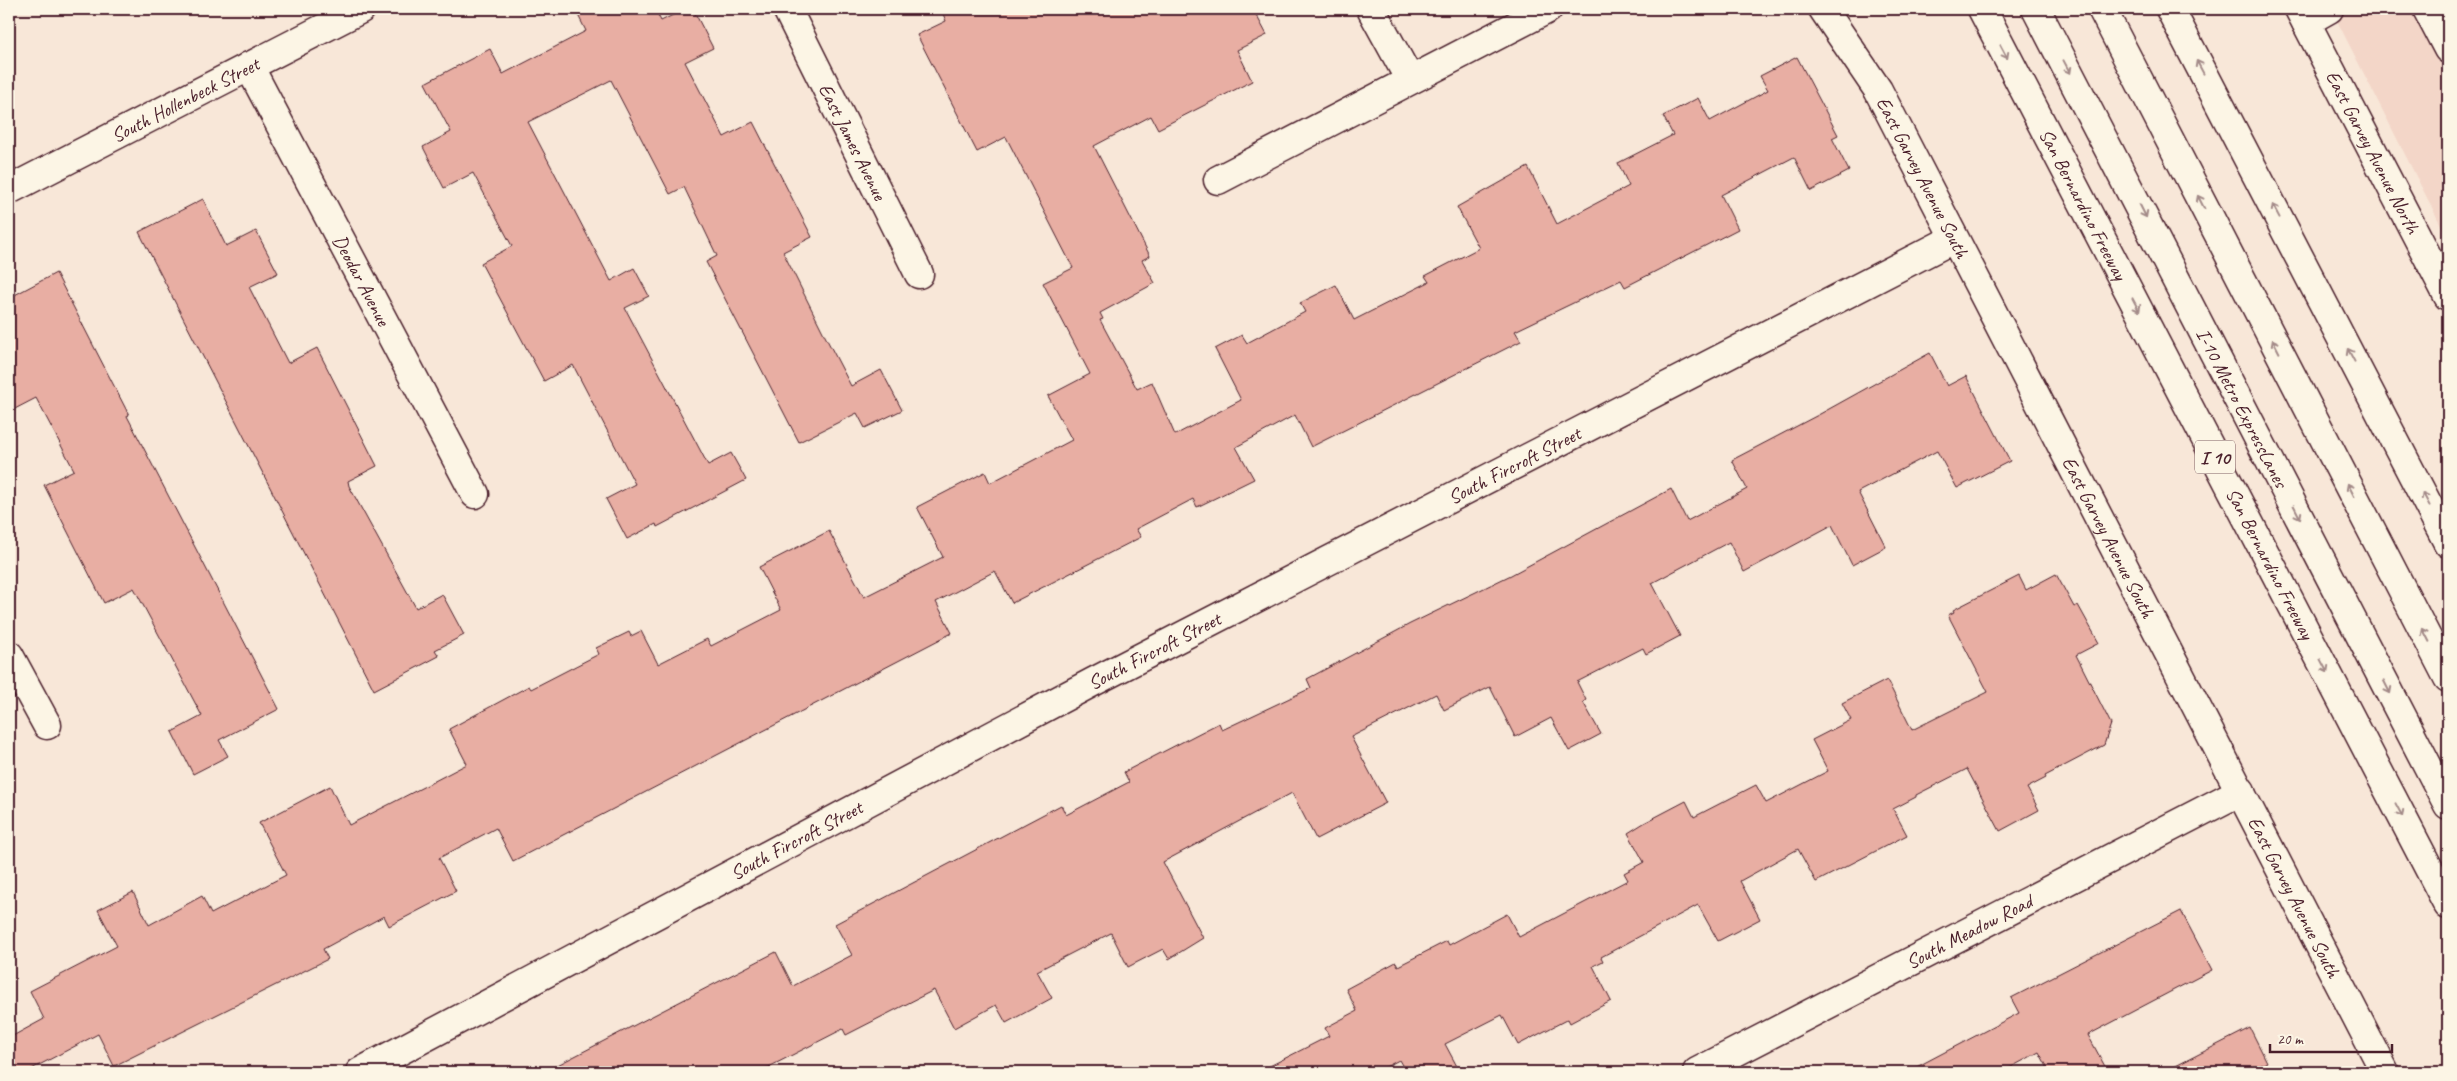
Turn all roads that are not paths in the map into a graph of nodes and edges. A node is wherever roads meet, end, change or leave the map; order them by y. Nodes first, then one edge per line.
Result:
1 (360, 9) edge
2 (787, 9) edge
3 (1371, 9) edge
4 (1548, 9) edge
5 (1824, 9) edge
6 (1982, 9) edge
7 (2036, 9) edge
8 (2102, 9) edge
9 (2170, 9) edge
10 (2427, 9) edge
11 (2311, 13) edge
12 (2448, 49) edge
13 (250, 66) junction
14 (1410, 80) junction
15 (1218, 180) dead end
16 (9, 190) edge
17 (1953, 239) junction
18 (919, 274) dead end
19 (2445, 280) edge
20 (475, 494) dead end
21 (2448, 542) edge
22 (9, 655) edge
23 (2448, 678) edge
24 (47, 725) dead end
25 (2241, 791) junction
26 (2448, 805) edge
27 (2448, 905) edge
28 (360, 1072) edge
29 (1697, 1072) edge
30 (2385, 1072) edge

1 - 13 main road, South Hollenbeck Street
2 - 18 main road, East James Avenue
3 - 14 main road
4 - 14 main road
5 - 17 main road, East Garvey Avenue South
6 -> 27 main road, San Bernardino Freeway / I 10
7 -> 26 main road, I-10 Metro ExpressLanes
23 -> 8 main road
21 -> 9 main road
10 - 12 main road
11 - 19 main road, East Garvey Avenue North
13 - 16 main road, South Hollenbeck Street
13 - 20 main road, Deodar Avenue
14 - 15 main road
17 - 25 main road, East Garvey Avenue South
17 - 28 main road, South Fircroft Street
22 - 24 main road
25 - 29 main road, South Meadow Road
25 - 30 main road, East Garvey Avenue South

